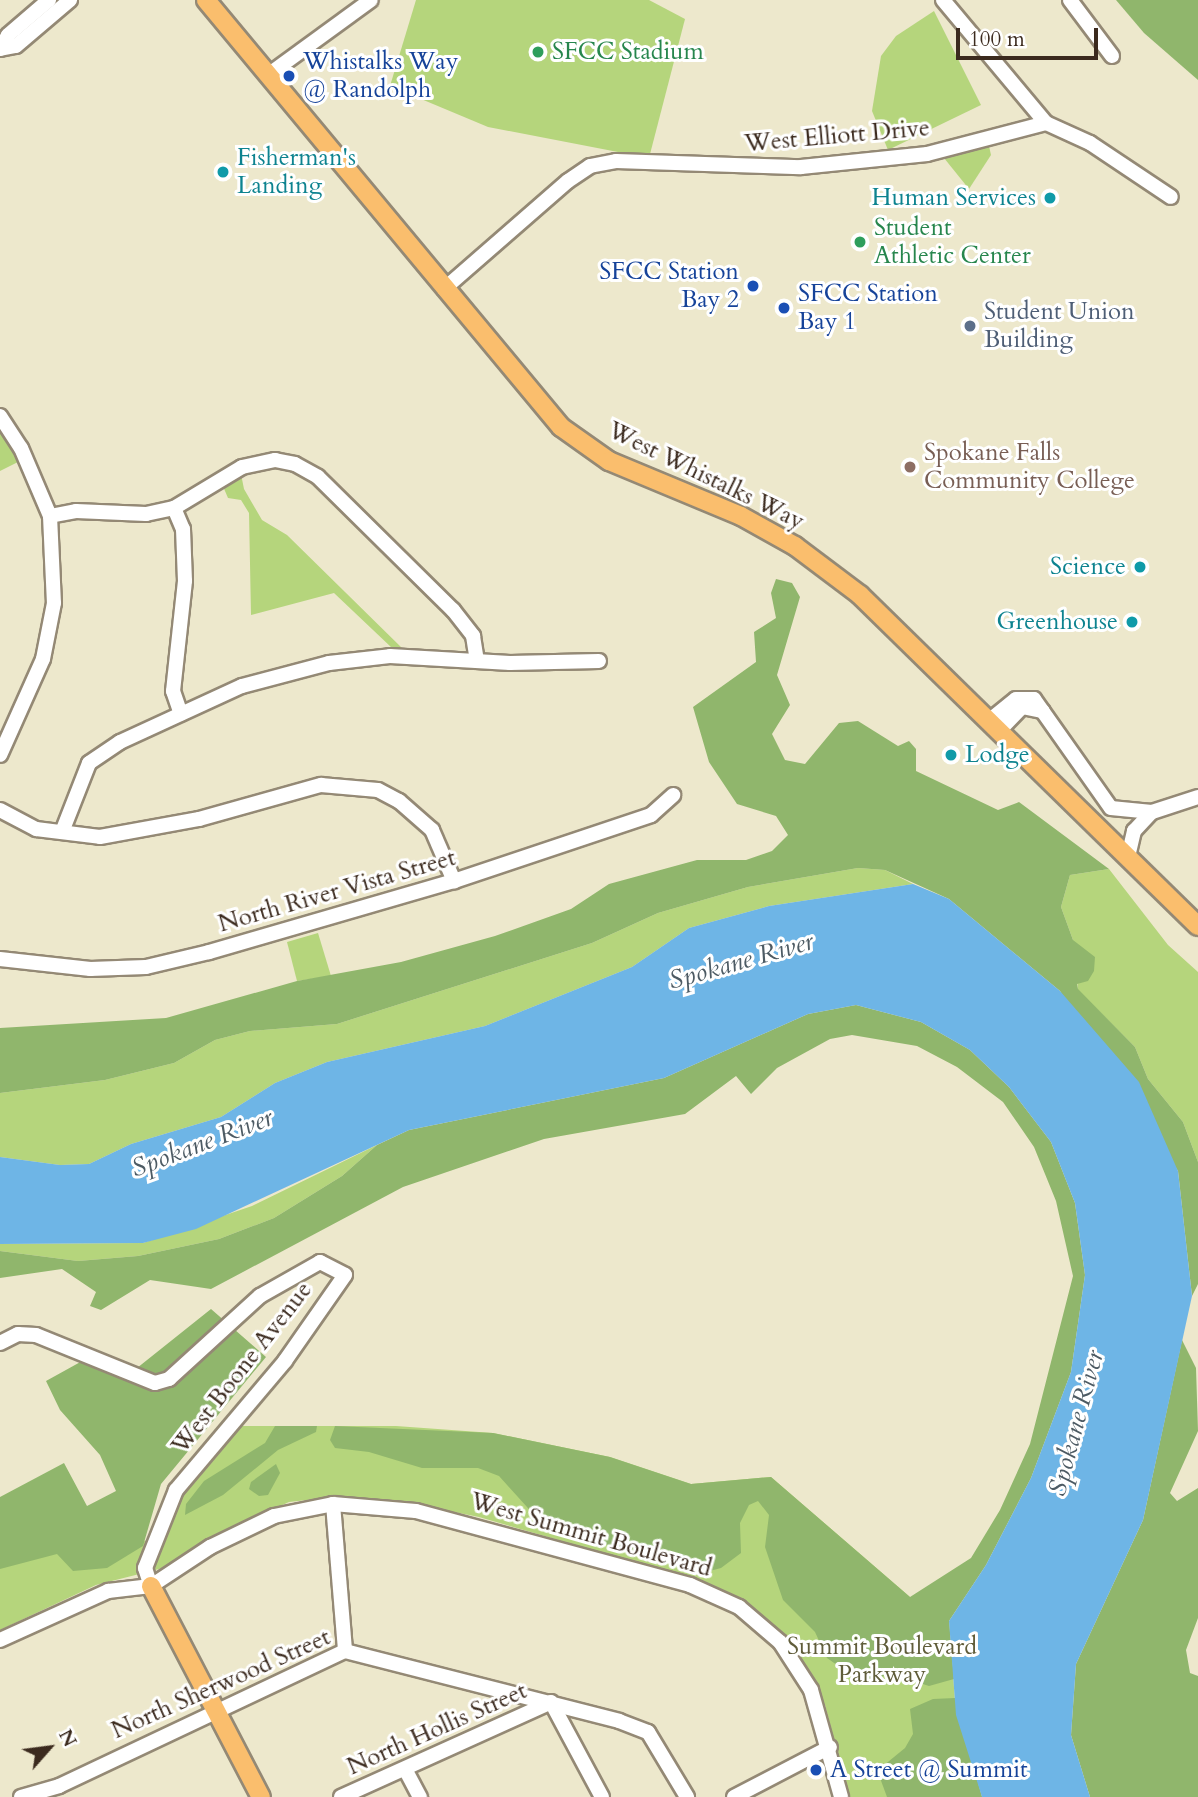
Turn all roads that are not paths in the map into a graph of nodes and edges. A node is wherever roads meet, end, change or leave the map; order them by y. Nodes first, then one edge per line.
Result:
1 (49, 0) edge
2 (71, 0) edge
3 (371, 0) edge
4 (943, 0) edge
5 (1070, 0) edge
6 (208, 1) edge
7 (0, 49) edge
8 (1112, 56) dead end
9 (268, 75) junction
10 (1046, 123) junction
11 (1171, 197) dead end
12 (444, 289) junction
13 (0, 416) edge
14 (174, 508) junction
15 (50, 516) junction
16 (477, 661) junction
17 (599, 661) dead end
18 (181, 714) junction
19 (995, 725) junction
20 (0, 755) edge
21 (673, 796) dead end
22 (1198, 797) edge
23 (0, 810) edge
24 (1152, 812) junction
25 (62, 832) junction
26 (1128, 858) junction
27 (454, 881) junction
28 (1198, 926) edge
29 (0, 960) edge
30 (0, 1343) edge
31 (333, 1504) junction
32 (152, 1586) junction
33 (0, 1640) edge
34 (345, 1651) junction
35 (551, 1702) junction
36 (215, 1710) junction
37 (830, 1747) junction
38 (405, 1769) junction
39 (60, 1792) edge
40 (21, 1797) edge
41 (261, 1797) edge
42 (341, 1797) edge
43 (420, 1797) edge
44 (602, 1797) edge
45 (687, 1797) edge
46 (734, 1797) edge
47 (841, 1797) edge

1 - 7 street
2 - 7 street
3 - 9 street
4 - 10 street
5 - 8 street
6 - 9 main road, West Whistalks Way
9 - 12 main road, West Whistalks Way
10 - 11 street
10 - 12 street, West Elliott Drive
12 - 19 main road, West Whistalks Way
13 - 15 street
14 - 15 street
14 - 16 street
14 - 18 street
15 - 20 street
16 - 17 street
16 - 18 street
18 - 25 street
19 - 24 street
19 - 26 main road, West Whistalks Way
21 - 27 street, North River Vista Street
22 - 24 street
23 - 25 street
24 - 26 street
25 - 27 street
26 - 28 main road, West Whistalks Way
27 - 29 street, North River Vista Street
30 - 32 street, West Boone Avenue
31 - 32 street, West Summit Boulevard
31 - 34 street
31 - 37 street, West Summit Boulevard
32 - 33 street
32 - 36 main road, West Boone Avenue
34 - 35 street, North Sherwood Street
34 - 36 street, North Sherwood Street
35 - 38 street, North Hollis Street
35 - 44 street
35 - 45 street, North Sherwood Street
36 - 39 street, North Sherwood Street
36 - 41 main road, West Boone Avenue
37 - 46 street
37 - 47 street, West Summit Boulevard
38 - 42 street, North Hollis Street
38 - 43 street
39 - 40 street, North Sherwood Street

